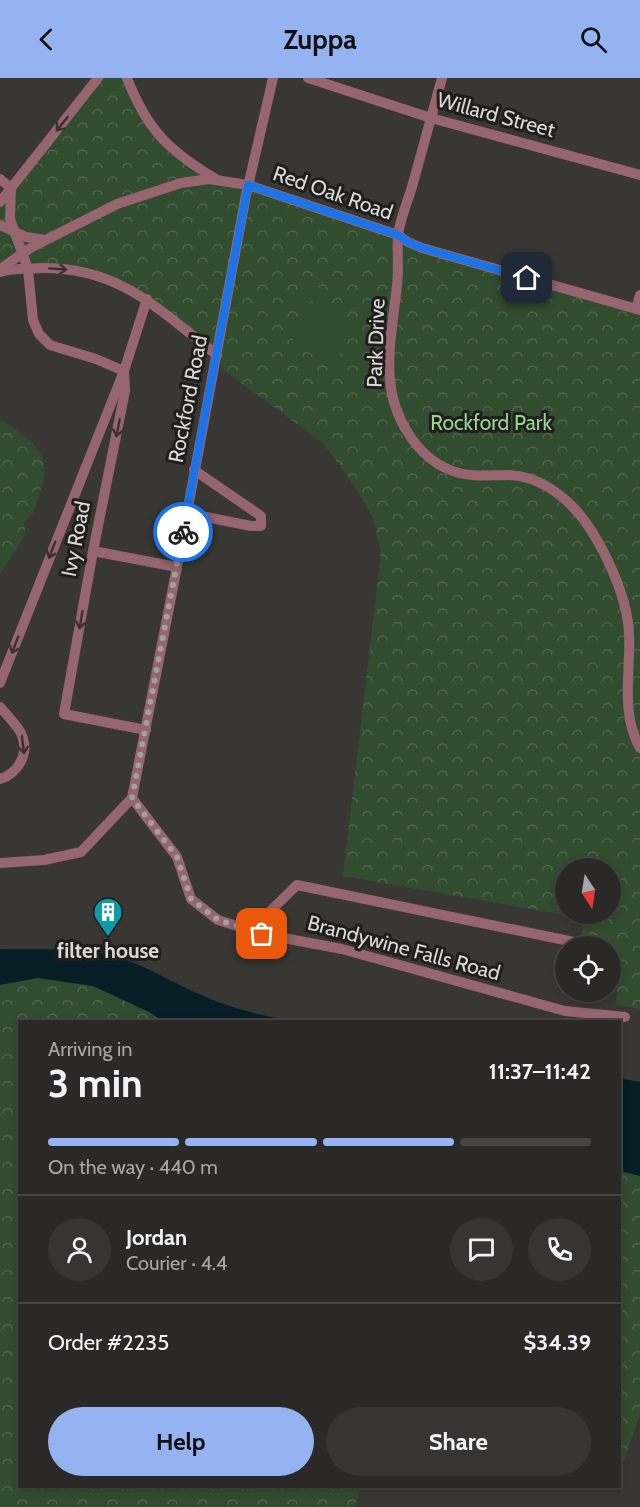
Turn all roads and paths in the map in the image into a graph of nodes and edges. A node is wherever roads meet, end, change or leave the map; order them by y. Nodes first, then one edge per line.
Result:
1 (98, 78) edge
2 (126, 78) edge
3 (273, 78) edge
4 (308, 78) edge
5 (442, 78) edge
6 (431, 118) junction
7 (640, 175) edge
8 (0, 179) edge
9 (219, 180) junction
10 (248, 185) junction
11 (11, 188) junction
12 (0, 202) edge
13 (0, 225) edge
14 (14, 230) junction
15 (398, 235) junction
16 (45, 240) junction
17 (23, 253) junction
18 (28, 269) junction
19 (0, 271) edge
20 (640, 295) edge
21 (147, 299) junction
22 (638, 310) edge
23 (217, 355) junction
24 (124, 370) junction
25 (194, 470) junction
26 (186, 513) junction
27 (93, 551) junction
28 (177, 567) junction
29 (0, 683) edge
30 (0, 707) edge
31 (146, 730) junction
32 (640, 748) edge
33 (0, 779) edge
34 (132, 798) junction
35 (0, 863) edge
36 (251, 930) junction
37 (555, 938) edge
38 (625, 1017) dead end

1 -> 11 street
2 - 9 street, Red Oak Road
3 - 10 street, Rockford Road
4 - 6 street, Willard Street
5 - 6 street, Park Drive
6 - 7 street, Willard Street
6 - 15 street, Park Drive
8 - 11 street
9 - 10 street, Red Oak Road
9 - 16 street, Red Oak Road
10 - 15 street, Red Oak Road
10 - 23 street, Rockford Road
11 - 12 street
11 - 14 street
13 - 14 street
14 - 16 street
14 - 17 street
15 - 22 street, Red Oak Road
15 - 32 street, Park Drive
16 - 17 street, Red Oak Road
17 - 18 street
17 - 19 street, Red Oak Road
18 - 19 street
18 -> 21 street
18 - 24 street
20 - 22 street
21 - 23 street
21 - 24 street
23 - 25 street, Rockford Road
24 -> 27 street, Ivy Road
24 -> 29 street
25 - 26 street, Rockford Road
25 - 26 street
26 - 28 street, Rockford Road
27 - 28 street
27 -> 31 street, Ivy Road
28 - 31 street, Rockford Road
30 -> 33 street
31 - 34 street, Rockford Road
34 - 35 street
34 - 36 street, Brandywine Falls Road
36 - 37 street
36 - 38 street, Brandywine Falls Road

